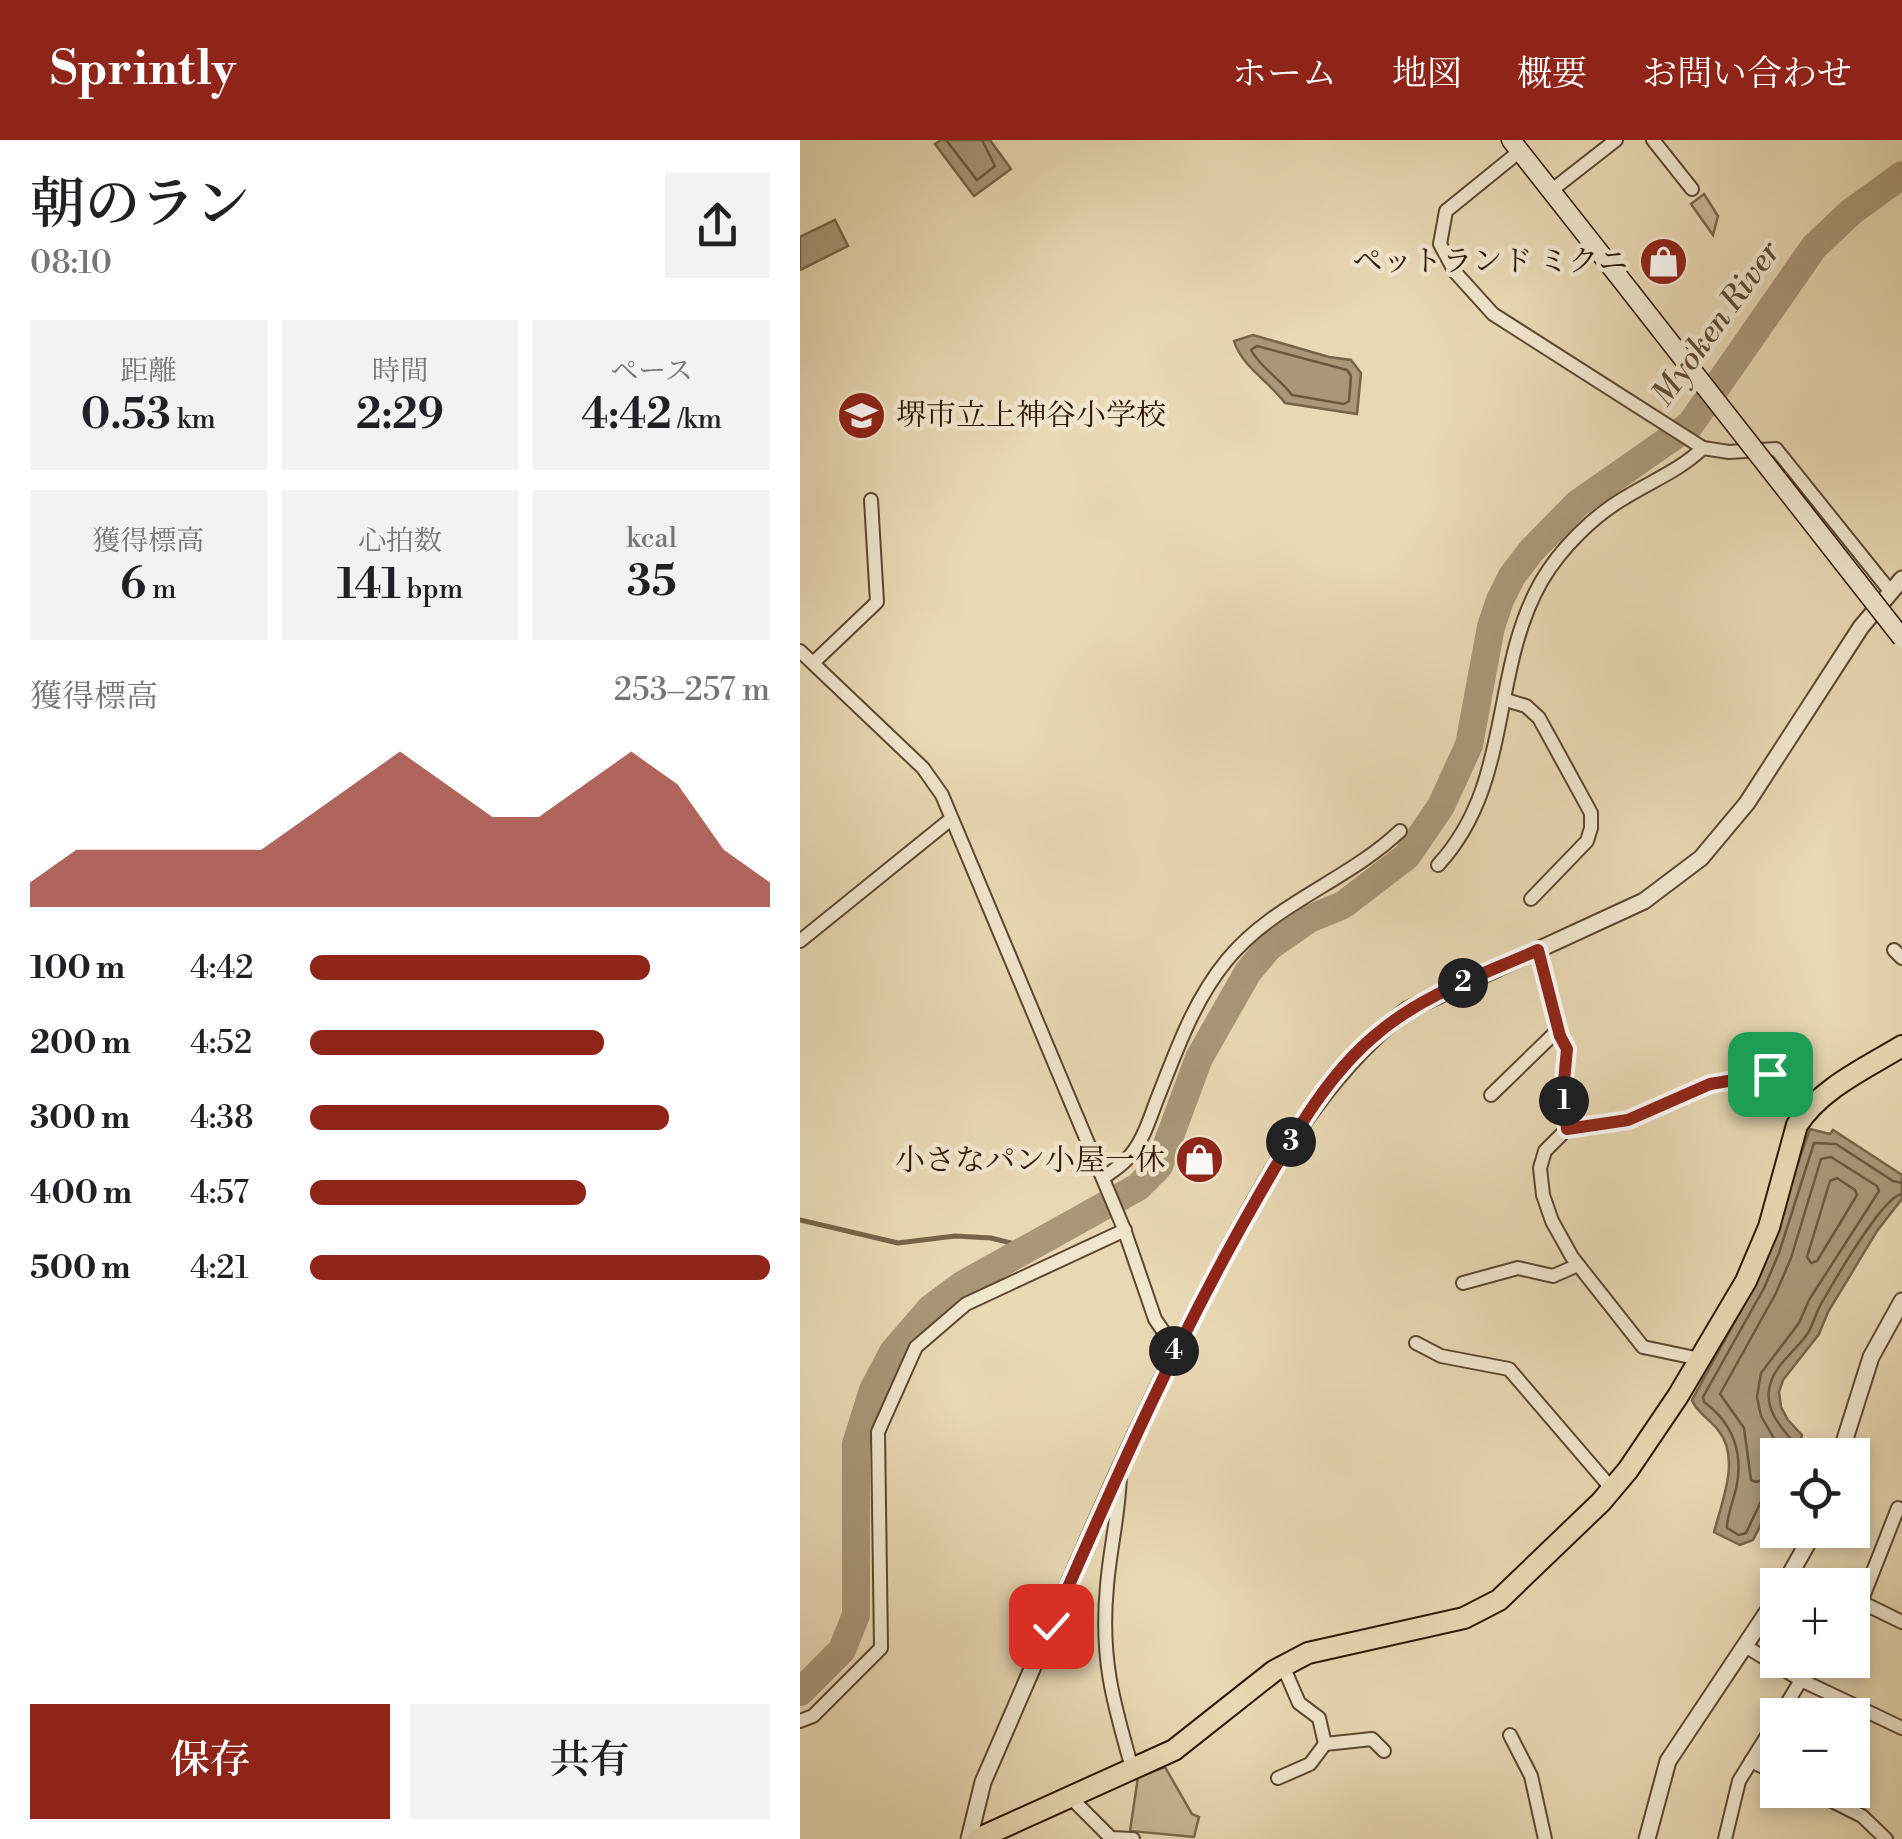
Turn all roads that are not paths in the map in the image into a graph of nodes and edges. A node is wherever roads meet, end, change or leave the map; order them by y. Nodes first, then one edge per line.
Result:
1 (1616, 140) edge
2 (1653, 140) edge
3 (1515, 145) edge
4 (1692, 189) dead end
5 (1552, 190) junction
6 (1702, 448) junction
7 (871, 500) dead end
8 (1902, 579) edge
9 (1890, 591) junction
10 (1902, 638) edge
11 (800, 651) edge
12 (813, 663) junction
13 (1506, 700) junction
14 (951, 819) junction
15 (1400, 831) dead end
16 (1438, 865) dead end
17 (1532, 899) dead end
18 (800, 941) edge
19 (1538, 950) junction
20 (1559, 1030) junction
21 (1902, 1046) edge
22 (1770, 1074) dead end
23 (1491, 1095) dead end
24 (1567, 1129) junction
25 (1103, 1179) junction
26 (1124, 1230) junction
27 (1578, 1266) junction
28 (1463, 1283) dead end
29 (1902, 1302) edge
30 (1416, 1342) dead end
31 (1175, 1349) junction
32 (1700, 1359) junction
33 (1845, 1438) edge
34 (1120, 1469) junction
35 (1612, 1489) junction
36 (1902, 1494) edge
37 (1900, 1510) edge
38 (1870, 1578) edge
39 (1870, 1611) edge
40 (1902, 1622) edge
41 (1760, 1623) edge
42 (1745, 1646) junction
43 (1283, 1666) junction
44 (1802, 1680) junction
45 (1790, 1698) edge
46 (800, 1721) edge
47 (1902, 1728) edge
48 (1510, 1735) dead end
49 (1325, 1744) junction
50 (1760, 1746) edge
51 (1384, 1751) dead end
52 (1751, 1760) junction
53 (1760, 1765) edge
54 (1132, 1768) junction
55 (1278, 1778) dead end
56 (1069, 1796) junction
57 (1846, 1808) edge
58 (1111, 1838) edge
59 (969, 1839) edge
60 (977, 1839) edge
61 (1133, 1839) edge
62 (1546, 1839) edge
63 (1647, 1839) edge
64 (1725, 1839) edge
65 (1886, 1839) edge

1 - 5 street
2 - 4 street
3 - 5 main road
3 - 6 street
5 - 10 main road, bridge
6 - 9 street
6 - 13 street
7 - 12 street
8 - 9 street
9 - 19 street
11 - 12 street
12 - 14 street
13 - 16 street
13 - 17 street
14 - 18 street
14 - 25 street
15 - 25 street
19 - 20 street
19 - 31 street
20 - 23 street
20 - 24 street
21 - 32 main road
22 - 24 street
24 - 27 street
25 - 26 street
26 - 31 street
26 - 46 street
27 - 28 street
27 - 32 street
29 - 33 street
30 - 35 street
31 - 34 street
32 - 35 main road
34 - 54 street
34 - 59 street
35 - 43 main road
36 - 37 street
37 - 38 street
39 - 40 street
41 - 42 street
42 - 44 street
42 - 63 street
43 - 49 street
43 - 54 main road
44 - 45 street
44 - 47 street
48 - 62 street
49 - 51 street
49 - 55 street
50 - 52 street
52 - 53 street
52 - 64 street
54 - 56 main road
56 - 58 street
56 - 60 main road
57 - 65 street
58 - 61 street

